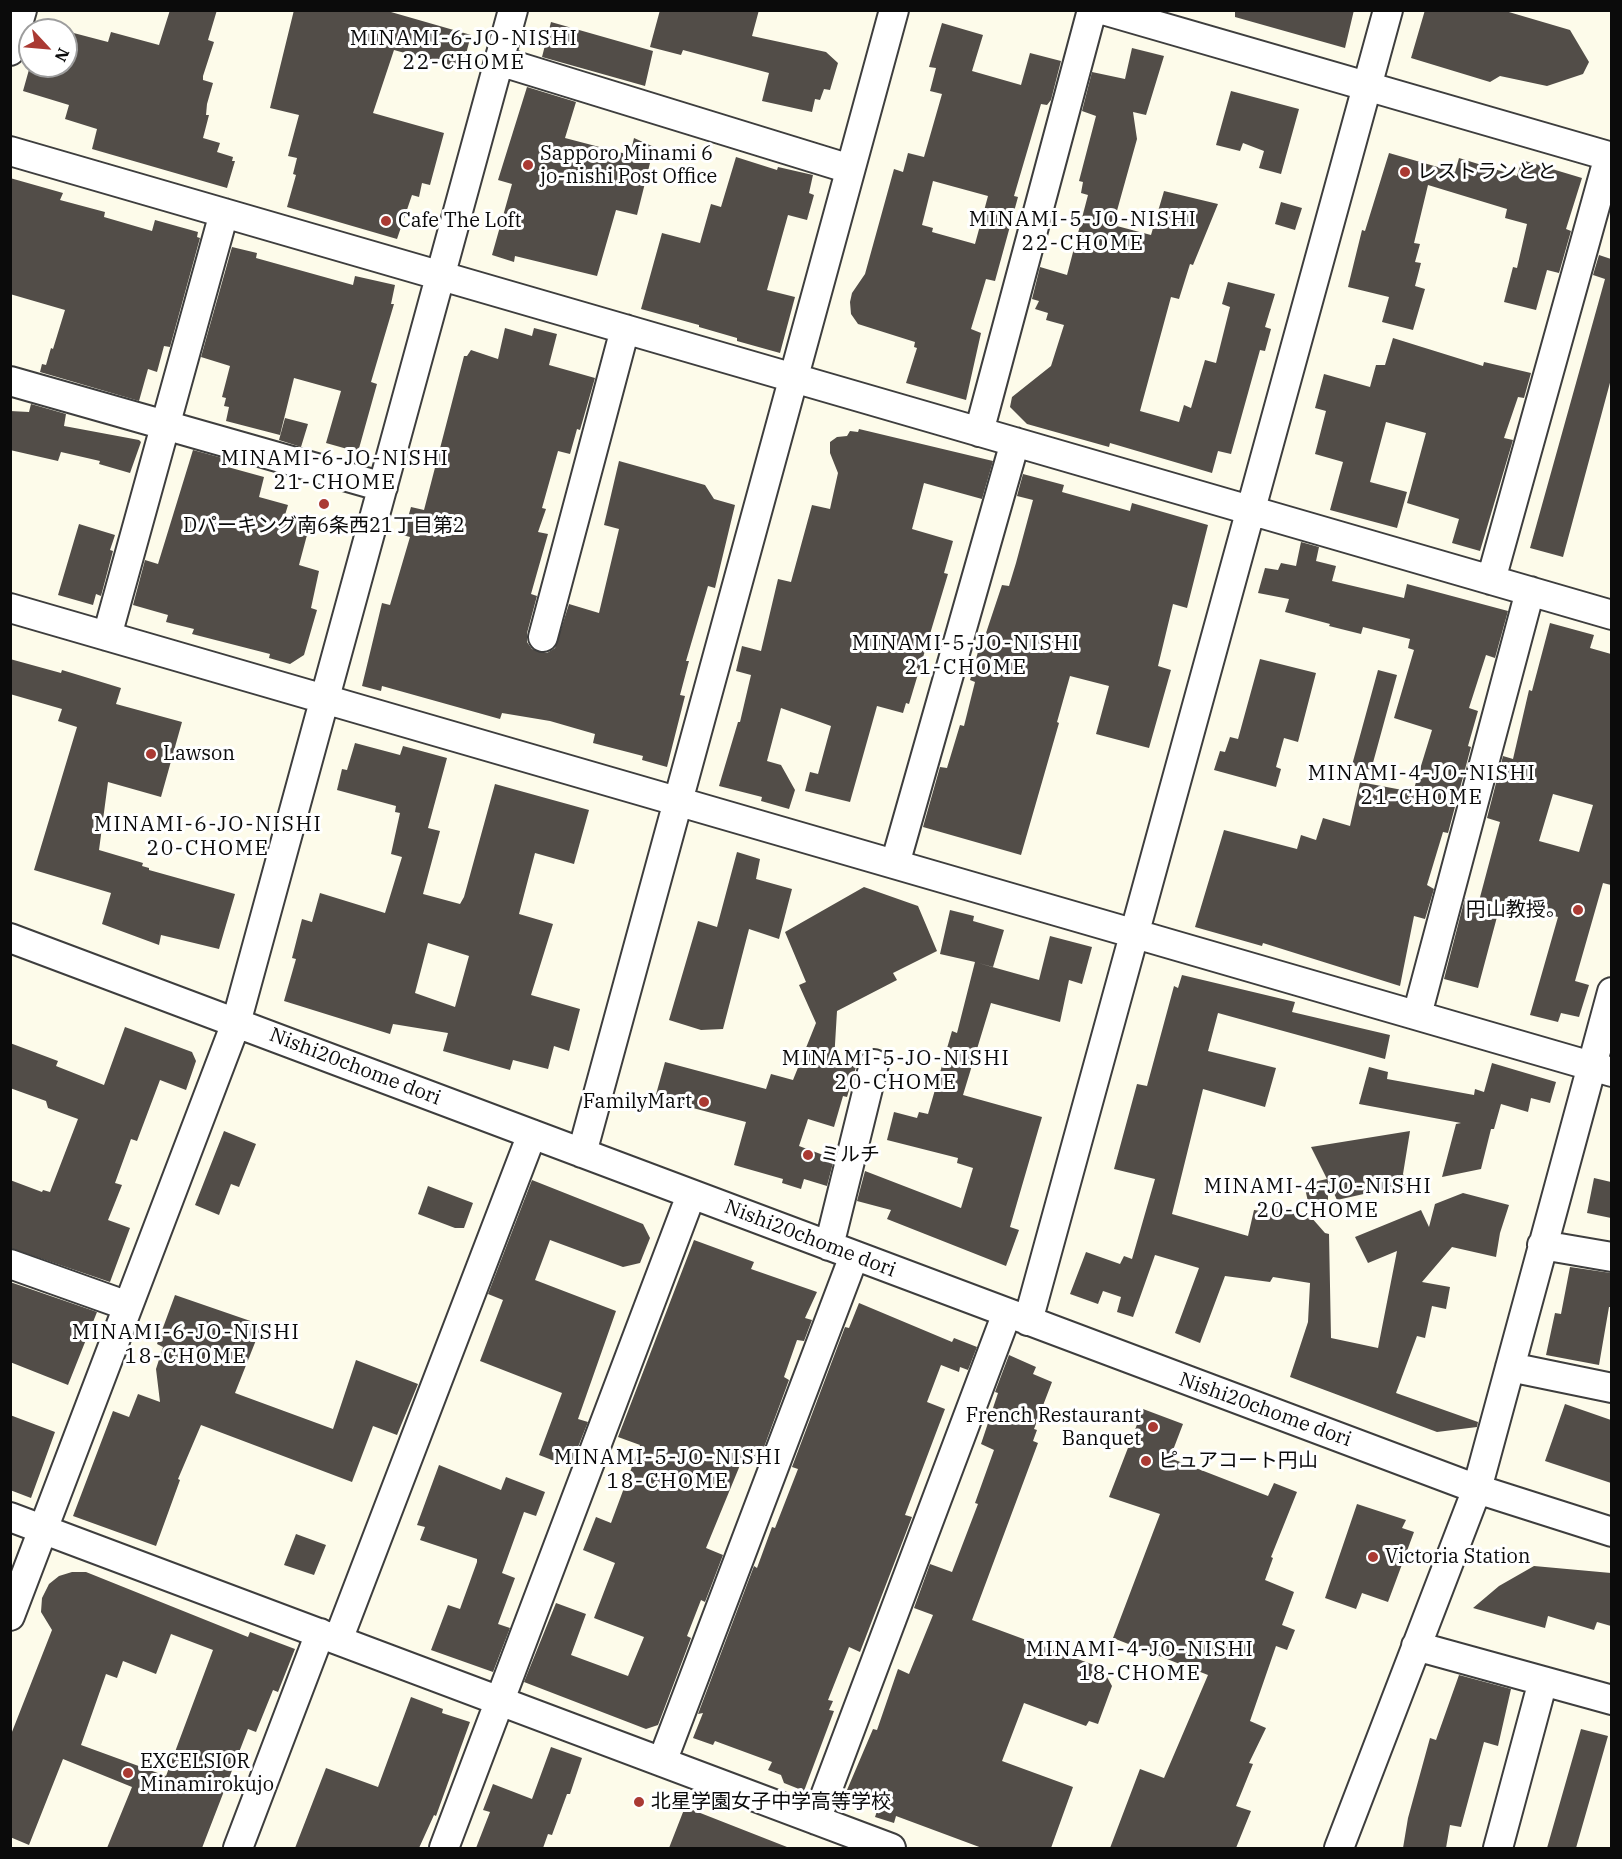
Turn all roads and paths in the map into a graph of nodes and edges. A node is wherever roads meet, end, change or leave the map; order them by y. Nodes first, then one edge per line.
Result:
1 (22, 10) edge
2 (894, 10) edge
3 (1092, 10) edge
4 (1103, 10) edge
5 (1388, 10) edge
6 (511, 11) edge
7 (10, 51) edge
8 (499, 61) junction
9 (1367, 86) junction
10 (10, 151) edge
11 (1610, 156) edge
12 (850, 169) junction
13 (224, 213) junction
14 (441, 275) junction
15 (625, 329) junction
16 (794, 378) junction
17 (10, 381) edge
18 (166, 424) junction
19 (979, 432) junction
20 (1015, 442) junction
21 (382, 487) junction
22 (1251, 511) junction
23 (1491, 580) junction
24 (1530, 591) junction
25 (10, 608) edge
26 (1611, 615) edge
27 (107, 636) junction
28 (543, 637) dead end
29 (324, 699) junction
30 (678, 801) junction
31 (895, 864) junction
32 (1135, 933) junction
33 (10, 938) edge
34 (1611, 992) edge
35 (1417, 1015) junction
36 (236, 1023) junction
37 (874, 1064) dead end
38 (1601, 1069) edge
39 (532, 1134) junction
40 (582, 1153) junction
41 (691, 1195) junction
42 (1542, 1245) junction
43 (842, 1251) junction
44 (1611, 1257) edge
45 (10, 1264) edge
46 (128, 1306) junction
47 (1017, 1317) junction
48 (1510, 1367) junction
49 (1611, 1388) edge
50 (1477, 1489) junction
51 (10, 1517) edge
52 (43, 1529) junction
53 (1611, 1532) edge
54 (10, 1616) edge
55 (329, 1636) junction
56 (1416, 1646) junction
57 (1543, 1681) junction
58 (1611, 1700) edge
59 (499, 1701) junction
60 (662, 1762) junction
61 (816, 1820) junction
62 (238, 1848) edge
63 (444, 1848) edge
64 (891, 1848) edge
65 (1339, 1848) edge
66 (1498, 1848) edge

1 - 7 street
2 - 12 street
3 - 19 street
4 - 9 street
5 - 9 street
6 - 8 street
8 - 12 street
8 - 14 street
9 - 11 street
9 - 22 street
10 - 13 street
11 - 23 street
12 - 16 street
13 - 14 street
13 - 18 street
14 - 15 street
14 - 21 street
15 - 16 street
15 - 28 street
16 - 19 street
16 - 30 street
17 - 18 street
18 - 21 street
18 - 27 street
19 - 20 street
20 - 22 street
20 - 31 street
21 - 29 street
22 - 23 street
22 - 32 street
23 - 24 street
24 - 26 street
24 - 35 street
25 - 27 street
27 - 29 street
29 - 30 street
29 - 36 street
30 - 31 street
30 - 40 street
31 - 32 street
32 - 35 street
32 - 47 street
33 - 36 street, Nishi20chome dori
34 - 38 street
35 - 38 street
36 - 39 street, Nishi20chome dori
36 - 46 street
37 - 43 street
38 - 42 street
39 - 40 street, Nishi20chome dori
39 - 55 street
40 - 41 street, Nishi20chome dori
41 - 43 street, Nishi20chome dori
41 - 59 street
42 - 44 street
42 - 48 street
43 - 47 street, Nishi20chome dori
43 - 60 street
45 - 46 street
46 - 52 street
47 - 50 street, Nishi20chome dori
47 - 61 street
48 - 49 street
48 - 50 street
50 - 53 street, Nishi20chome dori
50 - 56 street
51 - 52 street
52 - 54 street
52 - 55 street
55 - 59 street
55 - 62 street
56 - 57 street
56 - 65 street
57 - 58 street
57 - 66 street
59 - 60 street
59 - 63 street
60 - 61 street
61 - 64 street

